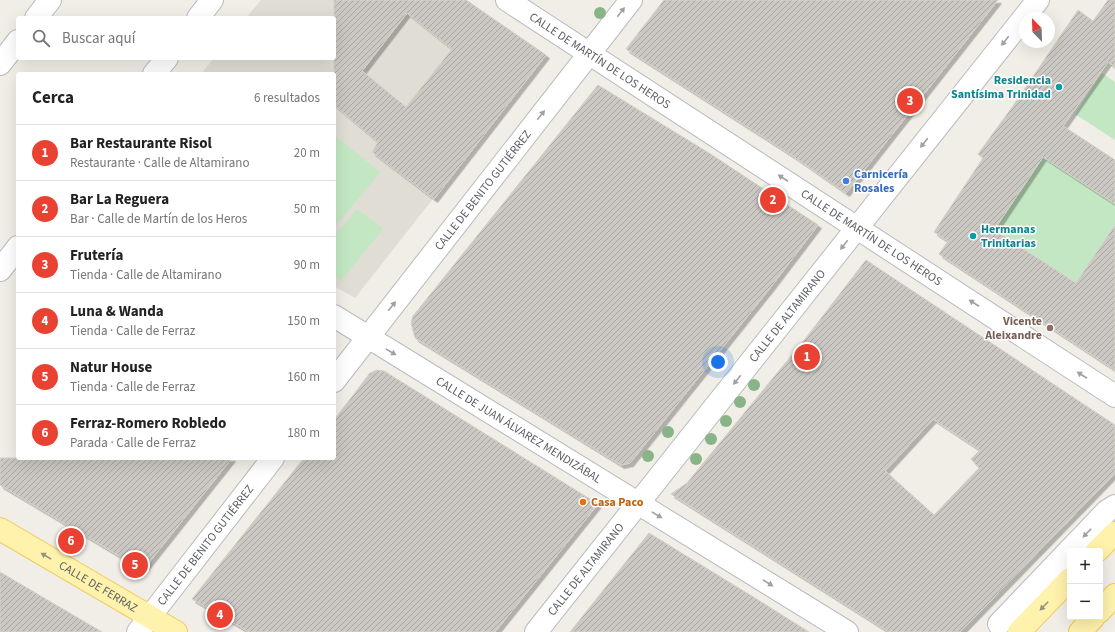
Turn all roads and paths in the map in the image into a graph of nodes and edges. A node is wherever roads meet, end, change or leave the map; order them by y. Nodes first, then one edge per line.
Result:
1 (50, 0) edge
2 (212, 0) edge
3 (507, 0) edge
4 (631, 0) edge
5 (1038, 0) edge
6 (38, 16) edge
7 (200, 16) edge
8 (16, 44) edge
9 (589, 53) junction
10 (165, 60) edge
11 (0, 64) edge
12 (156, 72) edge
13 (858, 227) junction
14 (16, 250) edge
15 (0, 270) edge
16 (336, 317) edge
17 (367, 338) junction
18 (336, 377) edge
19 (1115, 396) edge
20 (272, 460) edge
21 (638, 504) junction
22 (1115, 506) edge
23 (0, 529) edge
24 (1115, 533) edge
25 (1100, 548) edge
26 (1067, 581) edge
27 (1115, 595) edge
28 (1103, 608) edge
29 (1091, 620) edge
30 (144, 624) edge
31 (1009, 628) edge
32 (176, 632) edge
33 (536, 632) edge
34 (847, 632) edge
35 (1080, 632) edge

1 - 6 street
2 - 7 street
3 - 9 street, CALLE DE MARTÍN DE LOS HEROS
9 -> 4 street, CALLE DE BENITO GUTIÉRREZ
5 -> 13 street, CALLE DE ALTAMIRANO
8 - 11 street
13 -> 9 street, CALLE DE MARTÍN DE LOS HEROS
17 -> 9 street, CALLE DE BENITO GUTIÉRREZ
10 - 12 street
19 -> 13 street, CALLE DE MARTÍN DE LOS HEROS
13 -> 21 street, CALLE DE ALTAMIRANO
14 - 15 street
16 - 17 street, CALLE DE JUAN ÁLVAREZ MENDIZÁBAL
17 - 18 street, CALLE DE BENITO GUTIÉRREZ
17 -> 21 street, CALLE DE JUAN ÁLVAREZ MENDIZÁBAL
20 - 30 street, CALLE DE BENITO GUTIÉRREZ
21 - 33 street, CALLE DE ALTAMIRANO
21 -> 34 street, CALLE DE JUAN ÁLVAREZ MENDIZÁBAL
22 -> 31 street
30 -> 23 main road, CALLE DE FERRAZ
24 - 25 main road
26 -> 31 main road
27 - 28 main road
29 - 35 main road
30 - 32 main road, CALLE DE FERRAZ

